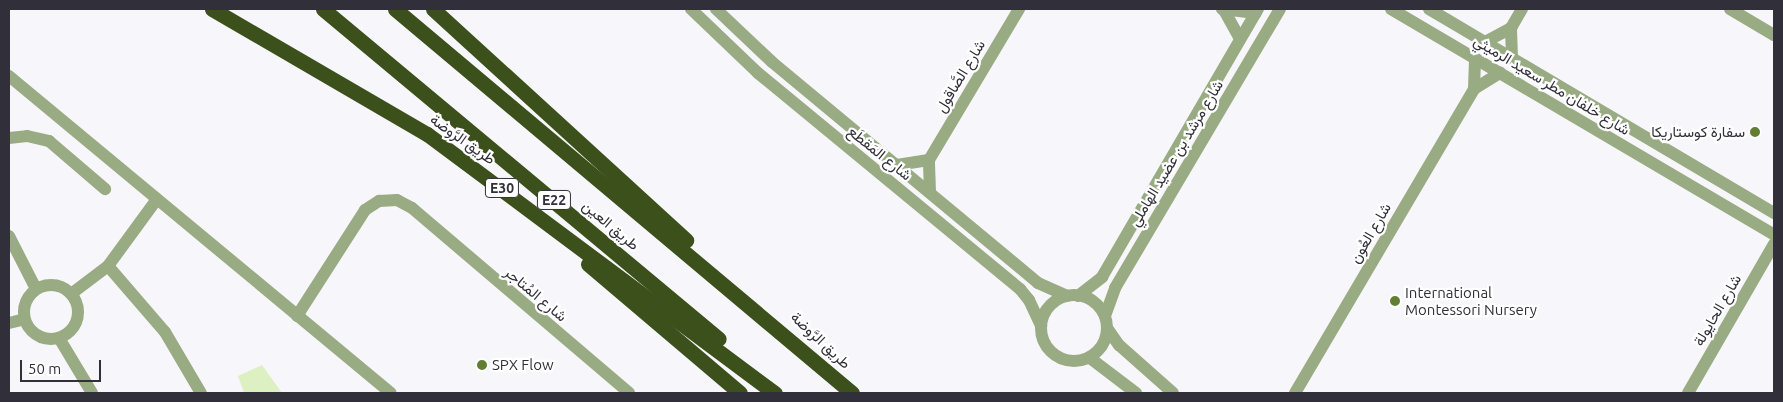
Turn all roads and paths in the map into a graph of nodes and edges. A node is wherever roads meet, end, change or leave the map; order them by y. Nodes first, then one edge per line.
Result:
1 (212, 9) edge
2 (323, 9) edge
3 (396, 9) edge
4 (433, 9) edge
5 (691, 9) edge
6 (716, 9) edge
7 (1019, 9) edge
8 (1223, 9) edge
9 (1280, 9) edge
10 (1391, 9) edge
11 (1428, 9) edge
12 (1522, 9) edge
13 (1730, 9) edge
14 (1257, 11) edge
15 (1511, 28) junction
16 (1774, 35) edge
17 (1240, 39) junction
18 (1485, 42) junction
19 (1475, 58) junction
20 (1512, 58) junction
21 (1500, 73) junction
22 (9, 76) edge
23 (1474, 89) junction
24 (9, 138) edge
25 (929, 160) junction
26 (897, 165) junction
27 (475, 167) junction
28 (105, 189) dead end
29 (930, 192) junction
30 (157, 199) junction
31 (1774, 213) edge
32 (1774, 235) edge
33 (9, 236) edge
34 (1774, 244) edge
35 (108, 266) junction
36 (36, 289) junction
37 (71, 294) junction
38 (1073, 296) junction
39 (297, 316) junction
40 (24, 320) junction
41 (1106, 322) junction
42 (9, 323) edge
43 (1041, 326) junction
44 (59, 338) junction
45 (1090, 358) junction
46 (92, 393) edge
47 (201, 393) edge
48 (391, 393) edge
49 (629, 393) edge
50 (740, 393) edge
51 (775, 393) edge
52 (783, 393) edge
53 (852, 393) edge
54 (1136, 393) edge
55 (1173, 393) edge
56 (1295, 393) edge
57 (1688, 393) edge

1 - 27 highway, طريق الرَّوضة / E30
2 - 52 highway, طريق العين / E22
3 - 53 highway, طريق العين
4 - 53 highway, طريق الرَّوضة
5 - 43 street, شارع المَقطَع
6 - 26 street, شارع المَقطَع
7 - 25 street, شارع الصَّاقول
8 - 14 street
8 - 17 street
9 - 41 street, شارع مرشد بن عضيد الهاملي
10 - 19 street, شارع خلفان مطر سعيد الرميثي
11 - 18 street, شارع خلفان مطر سعيد الرميثي
12 - 15 street
13 - 16 street
14 - 17 street, شارع مرشد بن عضيد الهاملي
15 - 18 street
15 - 20 street
17 - 38 street, شارع مرشد بن عضيد الهاملي
18 - 20 street, شارع خلفان مطر سعيد الرميثي
19 - 21 street, شارع خلفان مطر سعيد الرميثي
19 - 23 street, شارع العُون
20 - 31 street, شارع خلفان مطر سعيد الرميثي
21 - 23 street, شارع العُون
21 - 32 street, شارع خلفان مطر سعيد الرميثي
22 - 30 street
23 - 56 street, شارع العُون
24 - 28 street
25 - 26 street
25 - 29 street
26 - 29 street, شارع المَقطَع
27 - 50 highway
27 - 51 highway, طريق الرَّوضة / E30
29 - 38 street, شارع المَقطَع
30 - 35 street
30 - 39 street
33 - 36 street
34 - 57 street, شارع الحايولة
35 - 37 street
35 - 47 street
36 - 37 street
36 - 40 street
37 - 44 street
38 - 41 street
38 - 43 street
39 - 48 street
39 - 49 street, شارع المُتاجر
40 - 42 street
40 - 44 street
41 - 45 street
41 - 55 street
43 - 45 street
44 - 46 street
45 - 54 street

